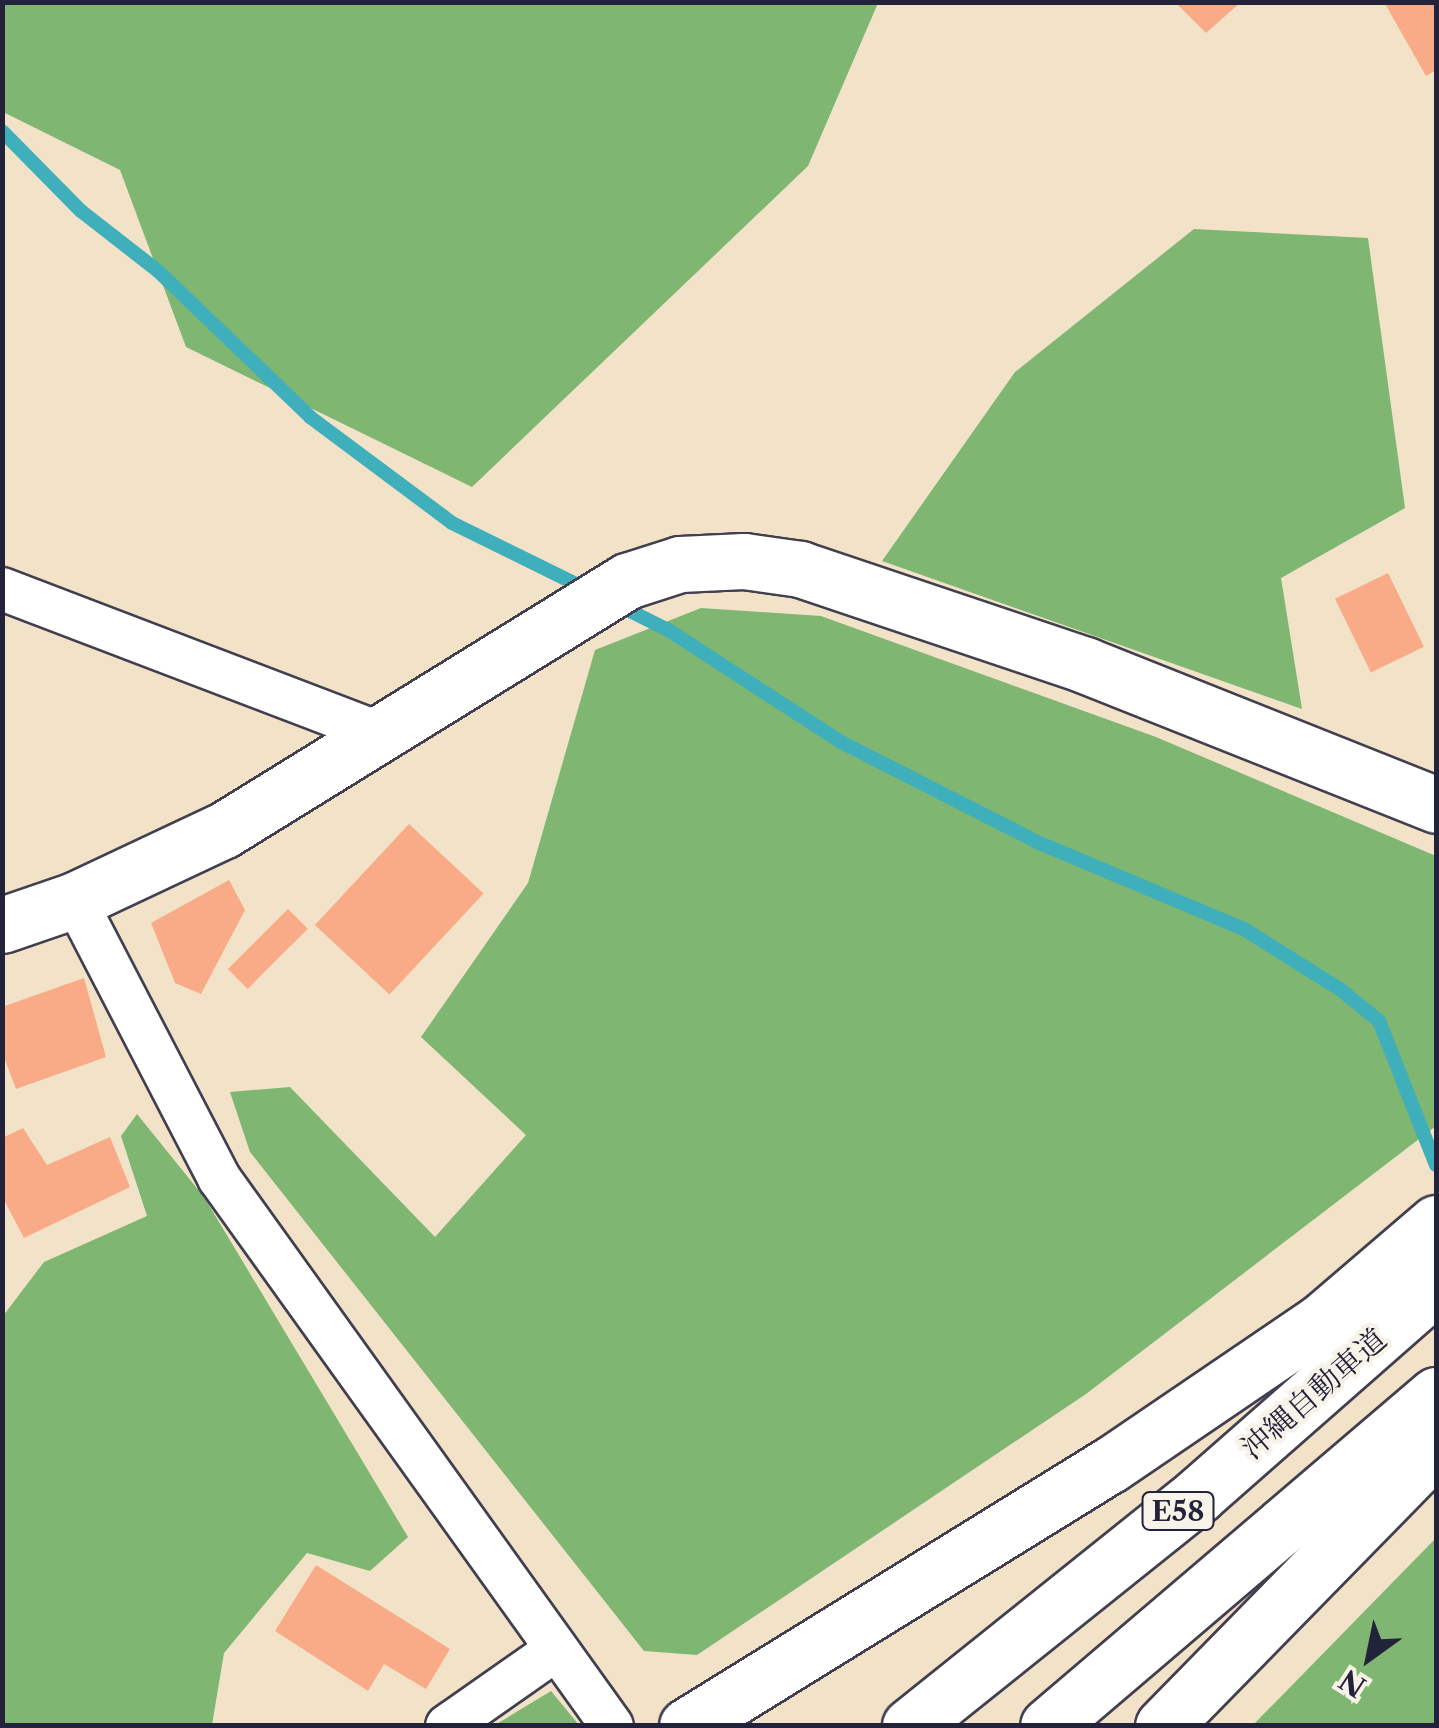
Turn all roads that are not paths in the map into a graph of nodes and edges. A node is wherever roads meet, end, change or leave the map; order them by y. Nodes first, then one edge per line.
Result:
1 (2, 589) edge
2 (384, 735) junction
3 (1436, 805) edge
4 (74, 900) junction
5 (2, 925) edge
6 (1436, 1223) edge
7 (1436, 1286) edge
8 (1436, 1396) edge
9 (1436, 1447) edge
10 (554, 1651) junction
11 (447, 1726) edge
12 (612, 1726) edge
13 (687, 1726) edge
14 (910, 1726) edge
15 (1048, 1726) edge
16 (1163, 1726) edge

1 - 2 street
2 - 3 main road
2 - 4 main road
4 - 5 main road
4 - 10 street
6 - 13 main road
7 - 14 main road, 沖縄自動車道 / E58
8 - 15 main road, E58
9 - 16 main road
10 - 11 street
10 - 12 street

